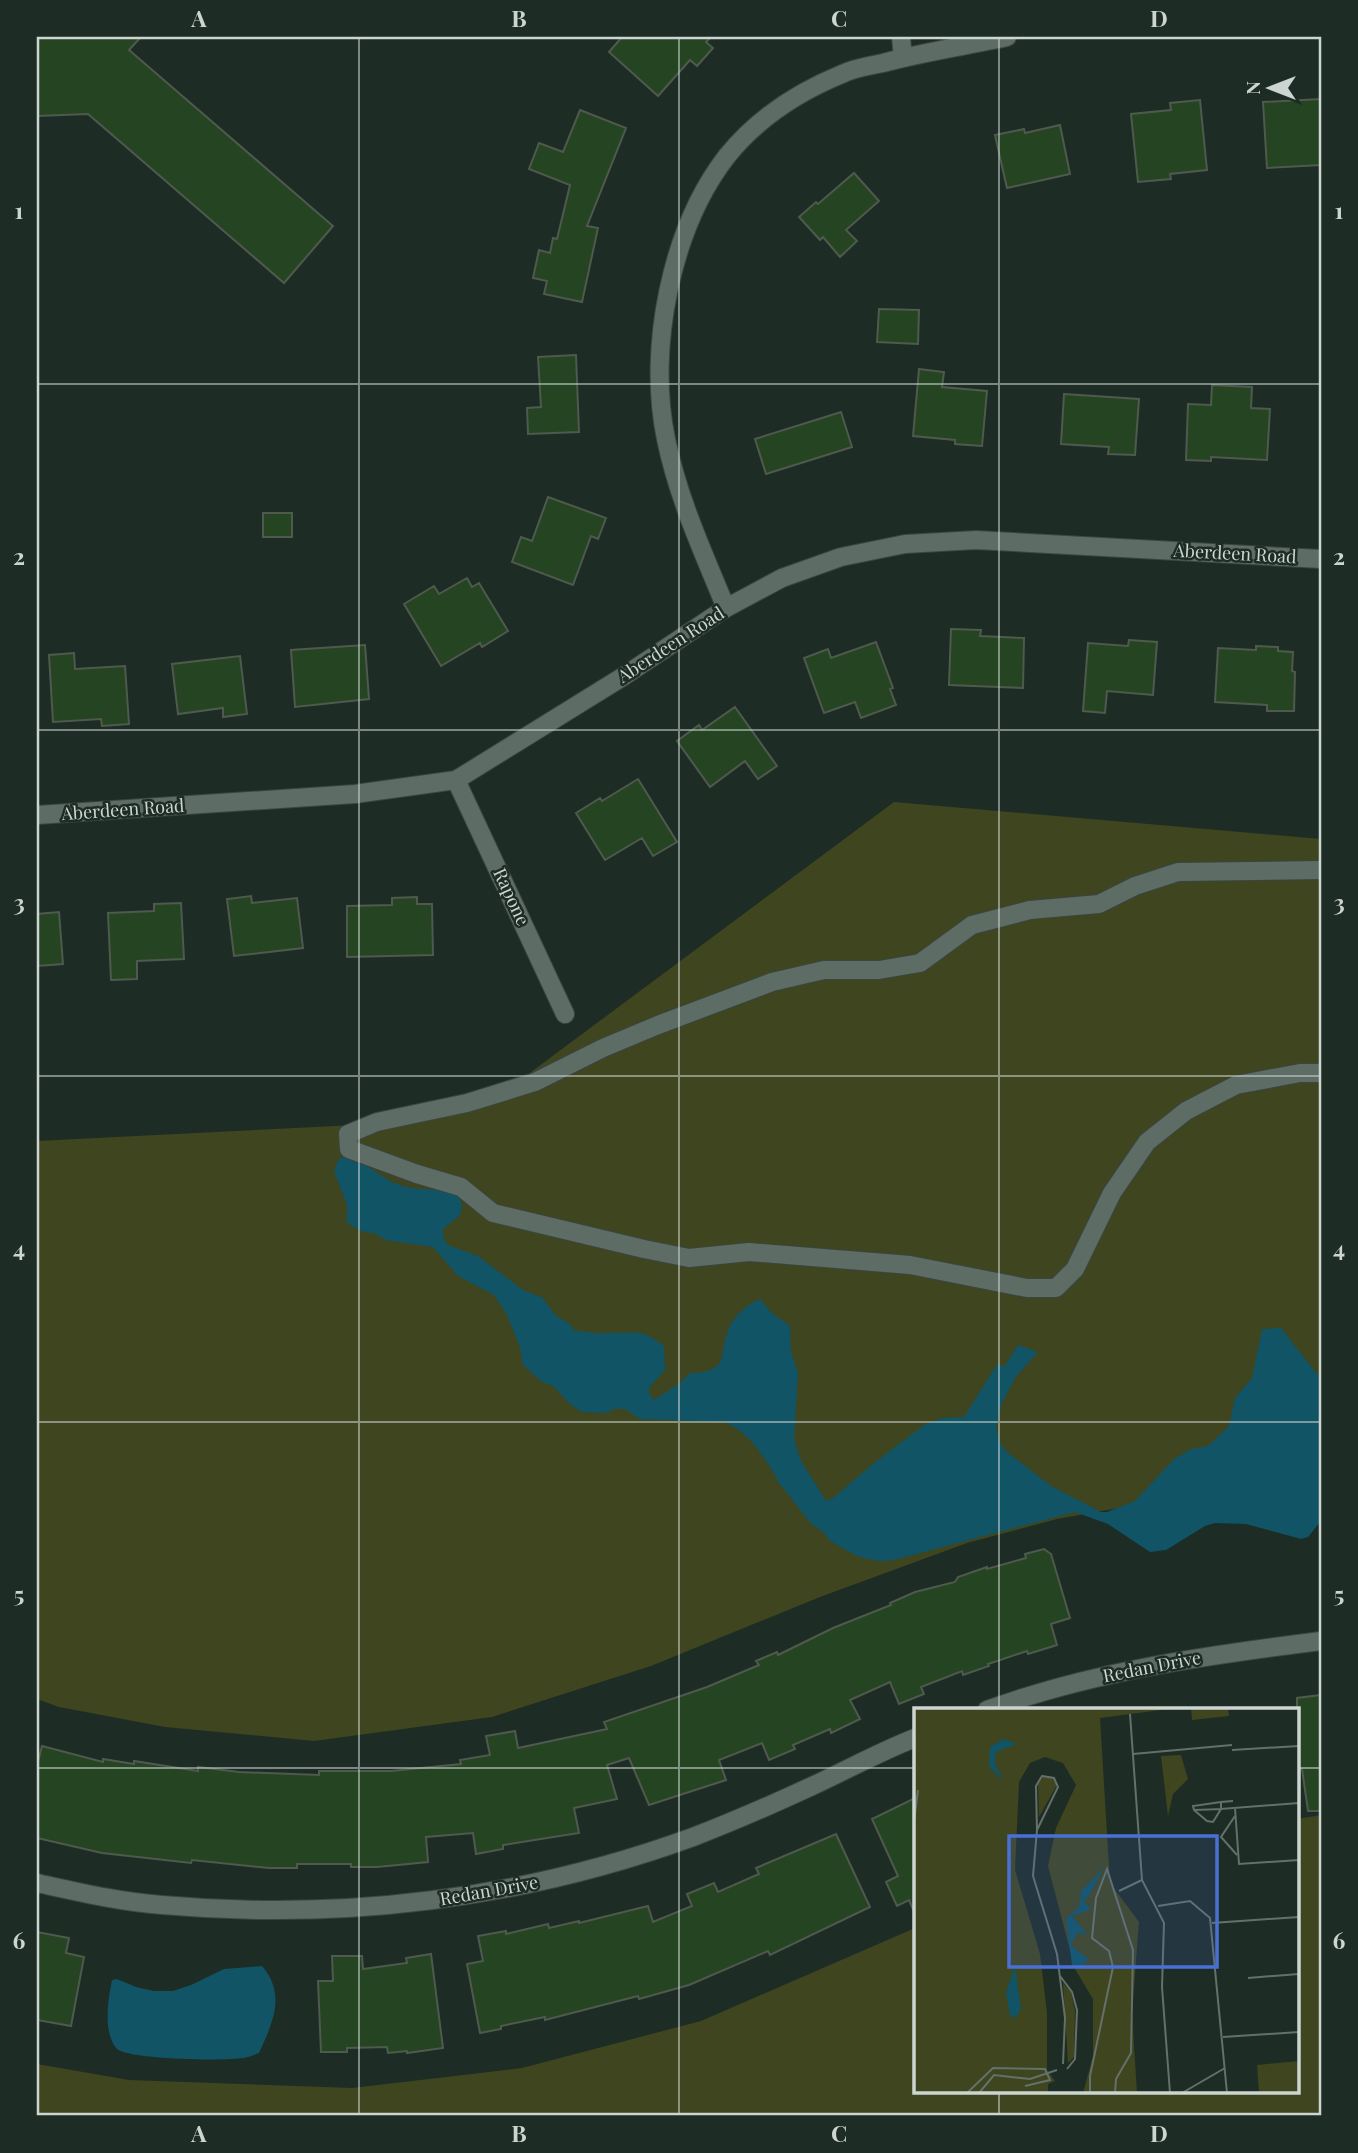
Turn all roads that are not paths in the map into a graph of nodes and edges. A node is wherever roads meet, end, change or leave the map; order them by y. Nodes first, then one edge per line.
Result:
1 (901, 37) edge
2 (1007, 37) edge
3 (902, 58) junction
4 (1321, 559) edge
5 (726, 608) junction
6 (456, 780) junction
7 (37, 816) edge
8 (1321, 870) edge
9 (565, 1014) dead end
10 (1321, 1073) edge
11 (1321, 1641) edge
12 (993, 1708) edge
13 (914, 1738) edge
14 (37, 1883) edge

1 - 3 street
2 - 3 street
3 - 5 street
4 - 5 street, Aberdeen Road
5 - 6 street, Aberdeen Road
6 - 7 street, Aberdeen Road
6 - 9 street, Rapone
8 - 10 street
11 - 12 street, Redan Drive
13 - 14 street, Redan Drive

